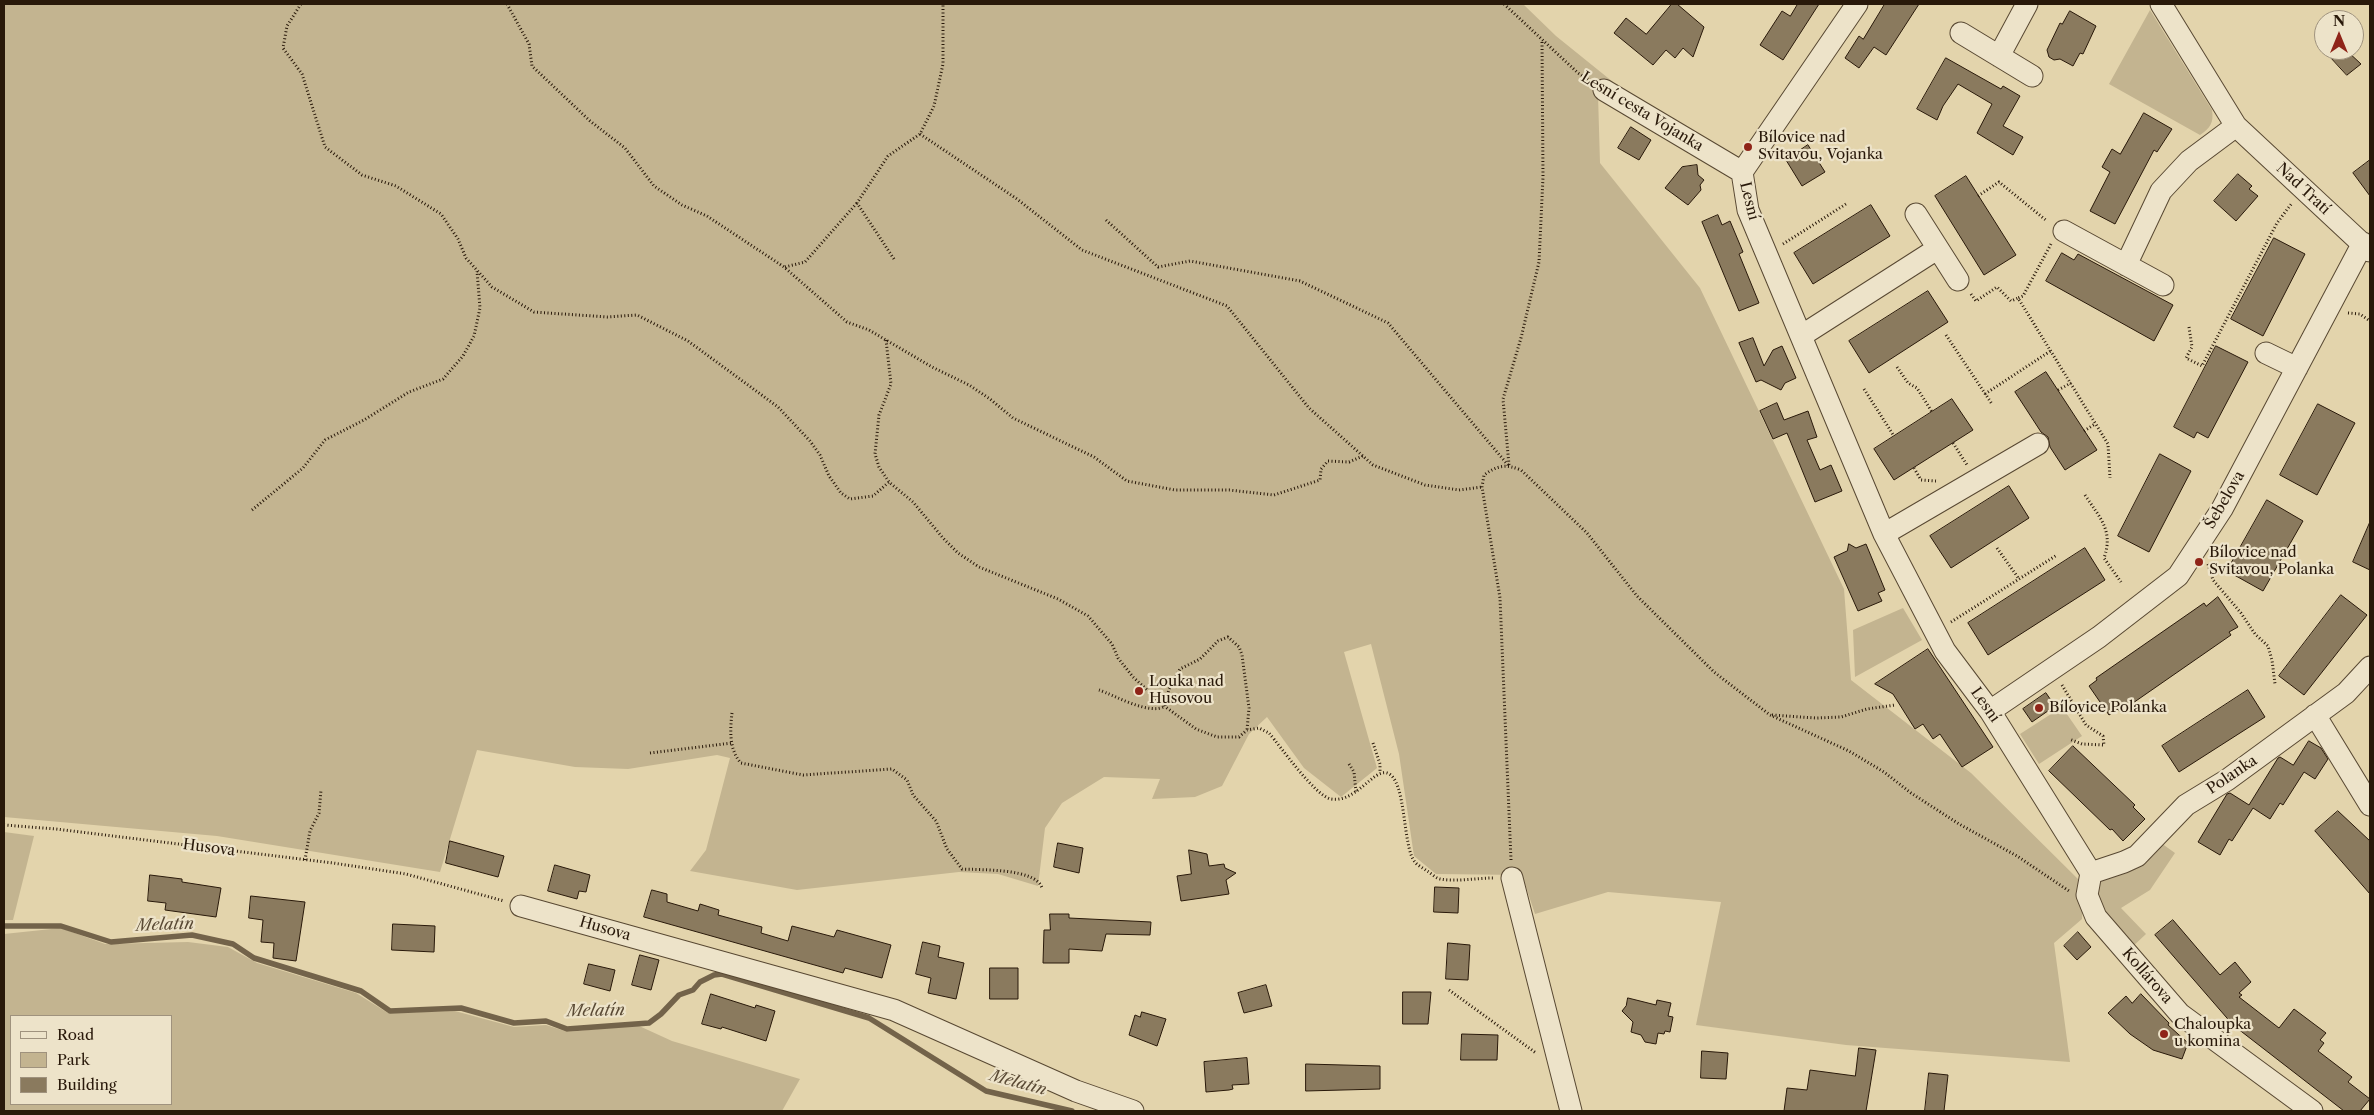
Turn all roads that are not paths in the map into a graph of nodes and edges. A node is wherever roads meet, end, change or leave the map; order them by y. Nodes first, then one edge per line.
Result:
1 (1857, 4) edge
2 (2028, 4) edge
3 (2162, 4) edge
4 (1961, 33) dead end
5 (1999, 56) junction
6 (2032, 76) dead end
7 (1604, 90) road end
8 (2236, 126) junction
9 (1742, 172) junction
10 (1916, 214) dead end
11 (2061, 229) road end
12 (2366, 247) edge
13 (1938, 249) junction
14 (2126, 265) junction
15 (1958, 280) road end
16 (2162, 285) dead end
17 (1801, 336) junction
18 (2266, 353) dead end
19 (2297, 368) junction
20 (2038, 444) dead end
21 (1884, 534) junction
22 (2370, 667) edge
23 (1990, 711) junction
24 (2315, 715) junction
25 (2370, 805) edge
26 (2091, 873) junction
27 (1512, 878) road end
28 (522, 906) road end
29 (1133, 1111) edge
30 (1571, 1111) edge
31 (2312, 1111) edge

1 - 9 street, Lesní
2 - 5 street
3 - 8 street, Nad Tratí
4 - 5 street
5 - 6 street
7 - 9 street, Lesní cesta Vojanka
8 - 12 street, Nad Tratí
8 - 14 street
9 - 17 street, Lesní
10 - 13 street
11 - 14 street
12 - 19 street, Šebelova
13 - 15 street
13 - 17 street
14 - 16 street
17 - 21 street, Lesní
18 - 19 street
19 - 23 street, Šebelova
20 - 21 street
21 - 23 street, Lesní
22 - 24 street, Polanka
23 - 26 street, Lesní
24 - 25 street
24 - 26 street, Polanka
26 - 31 street, Kollárova
27 - 30 street
28 - 29 street, Husova

